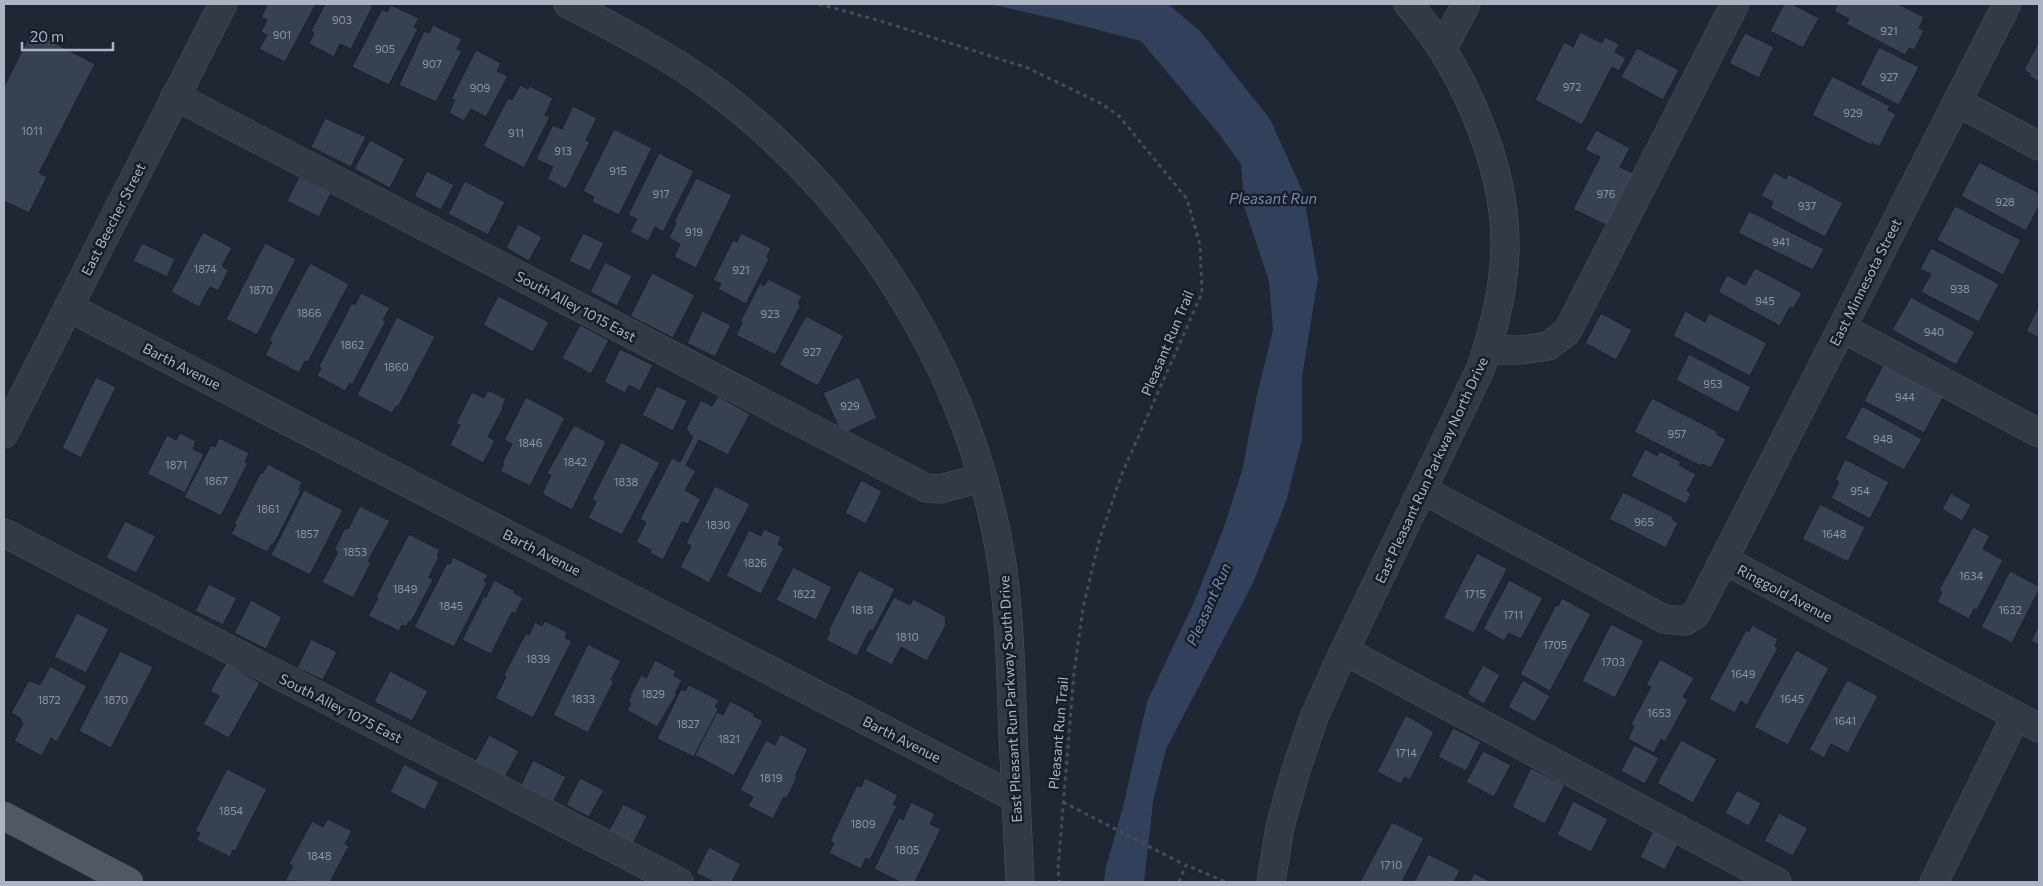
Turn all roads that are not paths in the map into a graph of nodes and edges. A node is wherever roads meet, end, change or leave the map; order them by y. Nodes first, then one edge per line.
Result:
1 (222, 4) edge
2 (568, 4) edge
3 (1408, 4) edge
4 (1466, 4) edge
5 (1735, 4) edge
6 (2007, 4) edge
7 (1442, 50) junction
8 (175, 96) junction
9 (1957, 102) junction
10 (2039, 146) edge
11 (68, 307) junction
12 (1842, 328) junction
13 (1487, 350) junction
14 (2039, 433) edge
15 (4, 434) edge
16 (983, 478) junction
17 (1423, 490) junction
18 (4, 533) edge
19 (1724, 560) junction
20 (1344, 651) junction
21 (2028, 722) edge
22 (1016, 798) junction
23 (4, 816) edge
24 (129, 882) edge
25 (679, 882) edge
26 (1020, 882) edge
27 (1271, 882) edge
28 (1777, 882) edge
29 (1934, 882) edge

1 - 8 street, East Beecher Street
2 - 16 street, East Pleasant Run Parkway South Drive
3 - 7 street, East Pleasant Run Parkway North Drive
4 - 7 street
5 - 13 street
6 - 9 street, East Minnesota Street
7 - 13 street, East Pleasant Run Parkway North Drive
8 - 11 street, East Beecher Street
8 - 16 street, South Alley 1015 East
9 - 10 street
9 - 12 street, East Minnesota Street
11 - 15 street, East Beecher Street
11 - 22 street, Barth Avenue
12 - 14 street
12 - 19 street, East Minnesota Street
13 - 17 street, East Pleasant Run Parkway North Drive
16 - 22 street, East Pleasant Run Parkway South Drive
17 - 19 street, Ringgold Avenue
17 - 20 street, East Pleasant Run Parkway North Drive
18 - 25 street, South Alley 1075 East
19 - 21 street, Ringgold Avenue
20 - 27 street, East Pleasant Run Parkway North Drive
20 - 28 street
21 - 29 street
22 - 26 street, East Pleasant Run Parkway South Drive
23 - 24 main road

